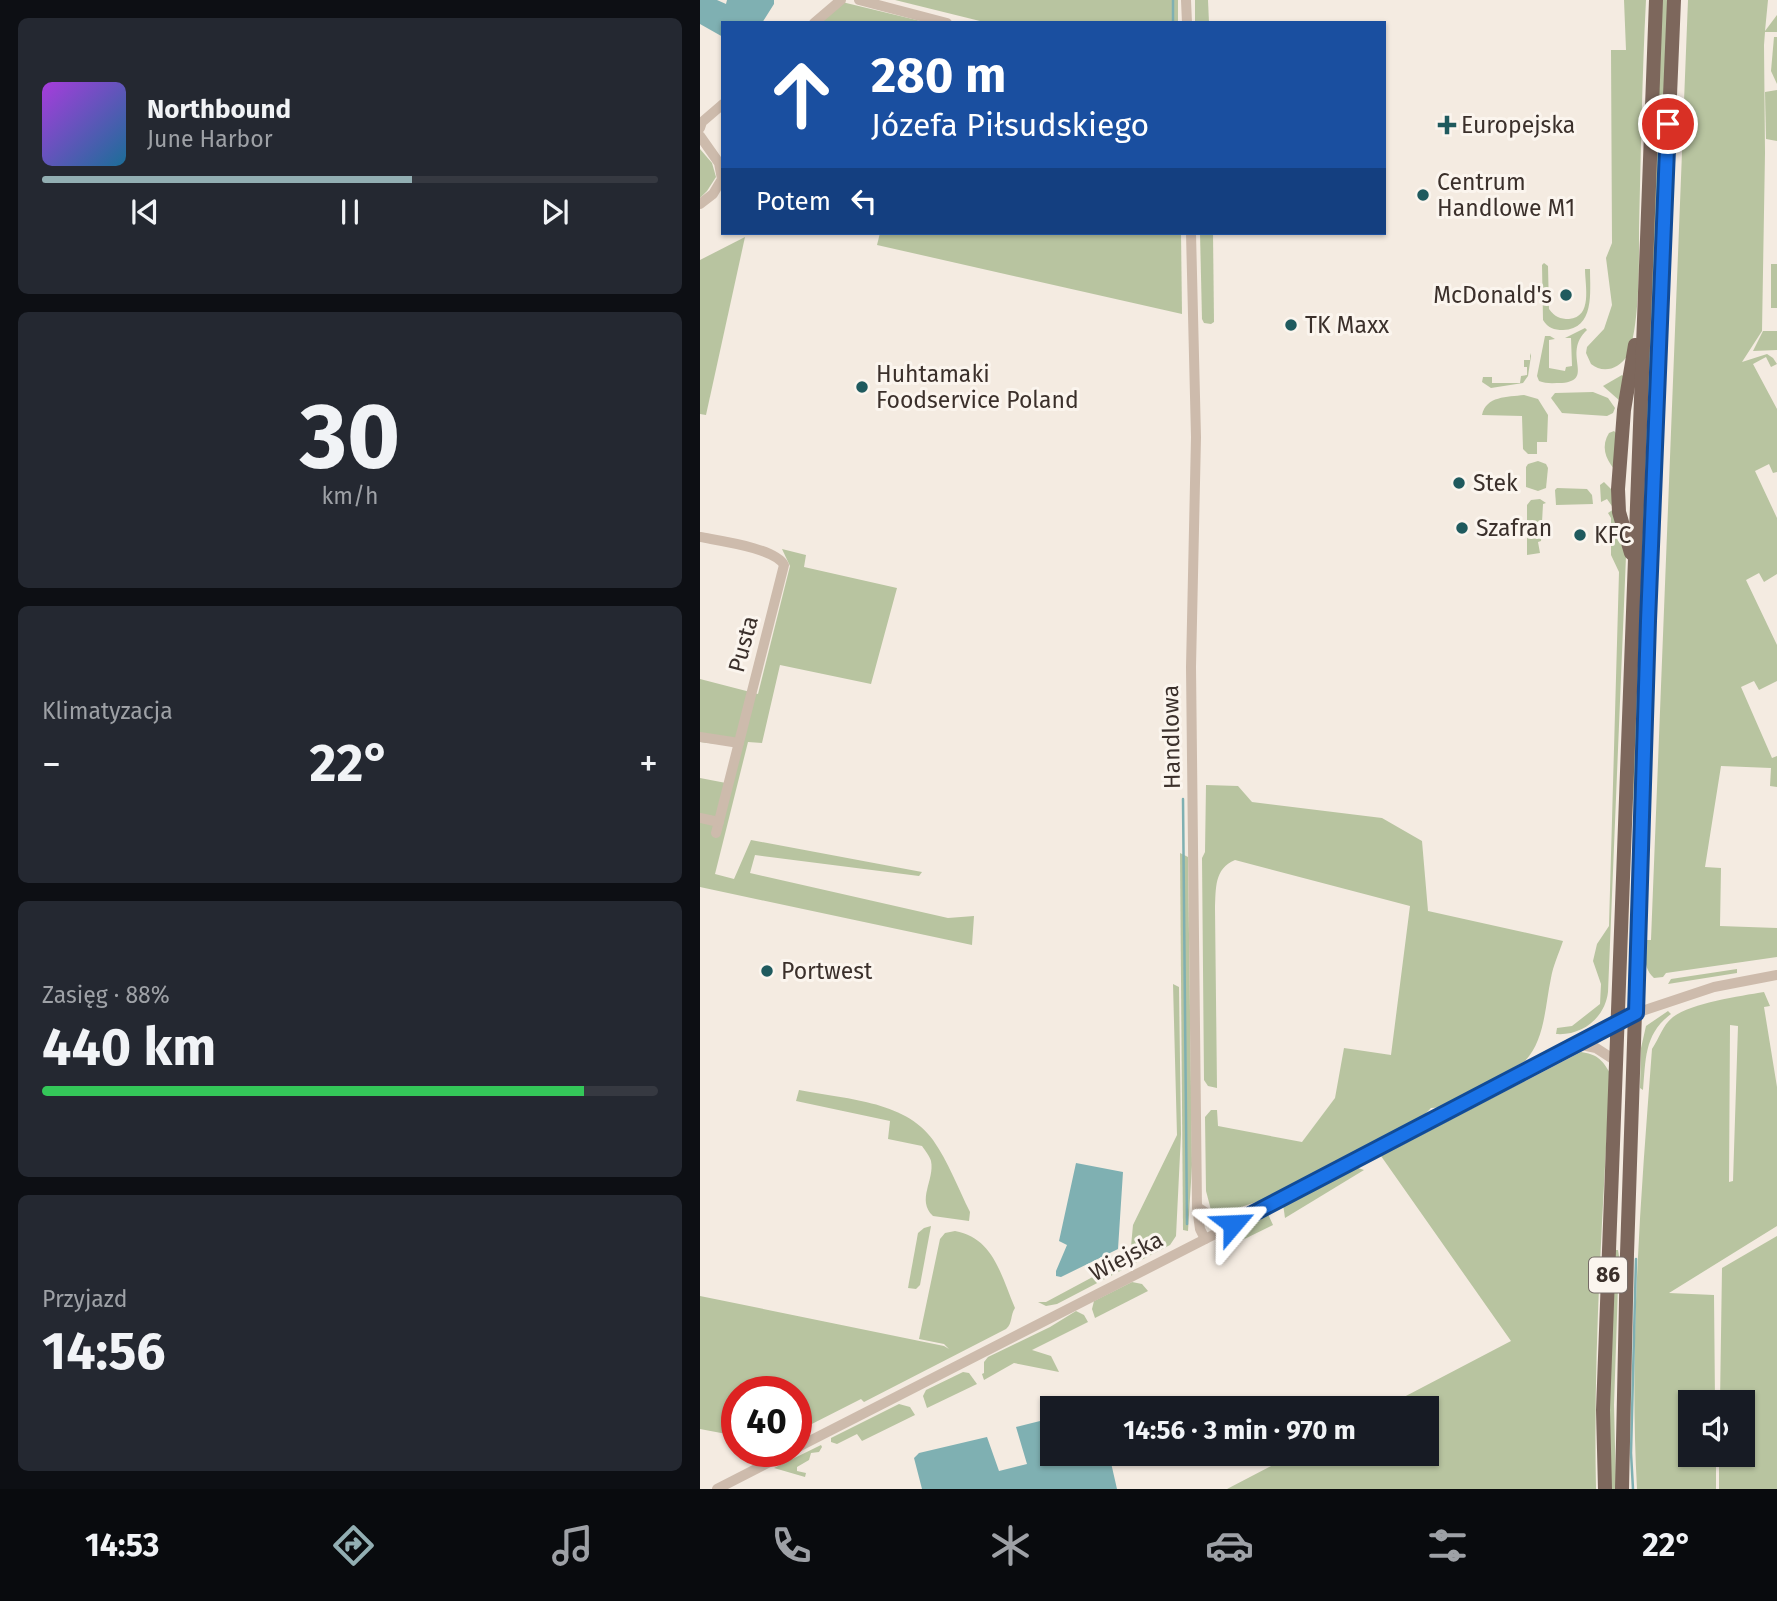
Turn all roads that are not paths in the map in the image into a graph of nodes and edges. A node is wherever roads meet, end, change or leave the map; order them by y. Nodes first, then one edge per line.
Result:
1 (841, 0) edge
2 (859, 0) edge
3 (1186, 0) edge
4 (1656, 0) edge
5 (1674, 0) edge
6 (816, 21) edge
7 (939, 21) edge
8 (1187, 21) edge
9 (721, 106) edge
10 (700, 128) edge
11 (700, 136) edge
12 (721, 174) edge
13 (721, 181) edge
14 (700, 204) edge
15 (1191, 235) edge
16 (700, 537) edge
17 (700, 737) edge
18 (739, 743) junction
19 (700, 818) edge
20 (1777, 975) edge
21 (1636, 1013) junction
22 (1618, 1023) junction
23 (1581, 1045) junction
24 (1616, 1061) junction
25 (1197, 1207) junction
26 (1233, 1224) junction
27 (1205, 1238) junction
28 (812, 1440) edge
29 (760, 1467) edge
30 (717, 1489) edge
31 (1605, 1489) edge
32 (1622, 1489) edge

1 - 6 street
2 - 7 street
3 - 8 street
4 - 22 main road, 86
5 - 21 main road, 86
9 - 10 street
11 - 12 street
13 - 14 street
15 - 25 street, Handlowa
16 - 18 street, Pusta
17 - 18 street
18 - 19 street, Pusta
20 - 21 street, Wiejska
21 - 22 street, Wiejska
21 - 32 main road, 86
22 - 23 street, Wiejska
22 - 24 main road, 86
23 - 24 street
23 - 26 street, Wiejska
24 - 31 main road, 86
25 - 26 street
25 - 27 street, Handlowa
26 - 27 street, Wiejska
27 - 28 street, Wiejska
29 - 30 street

